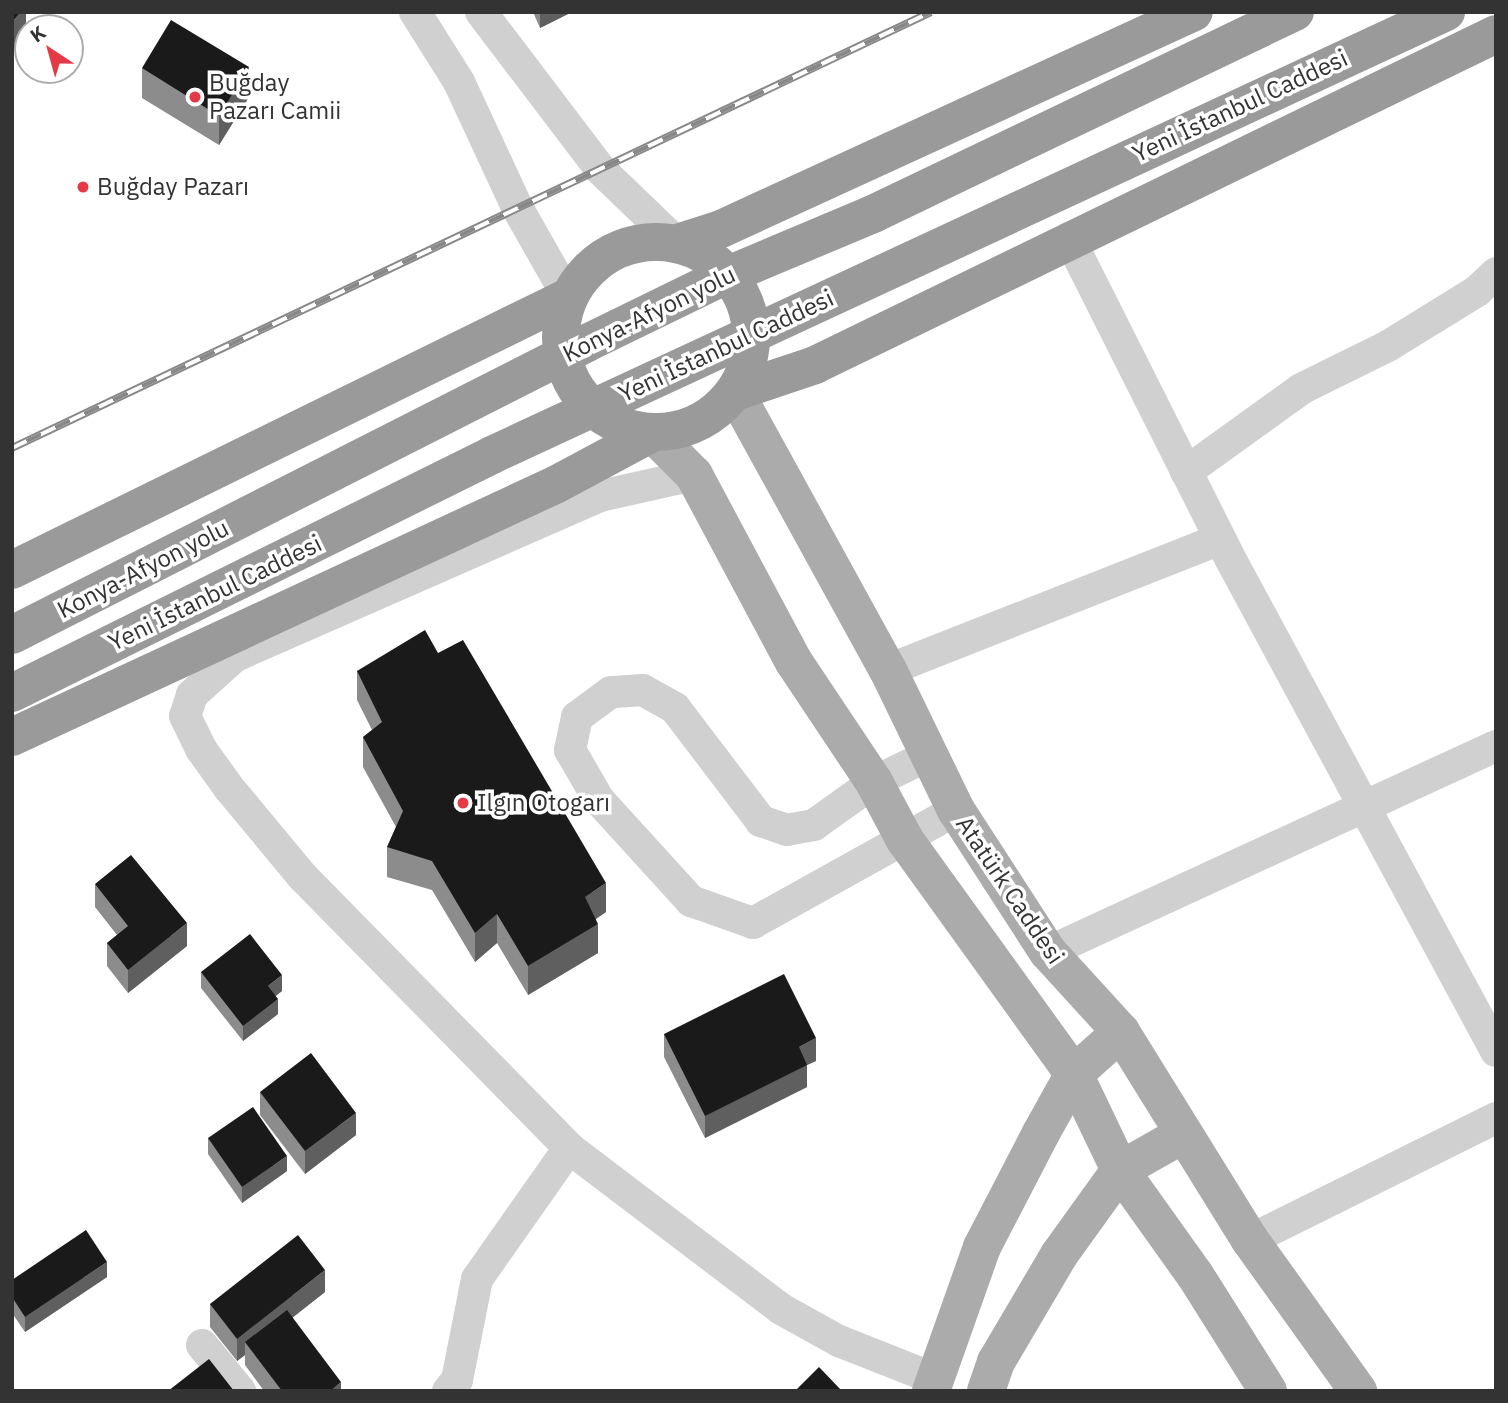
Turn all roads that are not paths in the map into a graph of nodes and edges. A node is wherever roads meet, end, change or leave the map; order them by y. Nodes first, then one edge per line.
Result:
1 (415, 12) edge
2 (481, 12) edge
3 (1194, 12) edge
4 (1295, 12) edge
5 (1446, 12) edge
6 (1496, 34) edge
7 (1069, 238) junction
8 (677, 243) junction
9 (1496, 273) edge
10 (568, 297) junction
11 (735, 392) junction
12 (652, 433) junction
13 (1186, 472) junction
14 (694, 475) junction
15 (1220, 539) junction
16 (12, 570) edge
17 (12, 635) edge
18 (164, 666) junction
19 (888, 670) junction
20 (12, 693) edge
21 (185, 716) junction
22 (12, 737) edge
23 (1496, 746) edge
24 (927, 756) junction
25 (874, 782) junction
26 (956, 810) junction
27 (1366, 810) junction
28 (905, 840) junction
29 (1048, 952) junction
30 (1121, 1032) junction
31 (1496, 1051) edge
32 (1074, 1074) junction
33 (1496, 1118) edge
34 (1184, 1134) junction
35 (569, 1148) junction
36 (1120, 1170) junction
37 (1250, 1240) junction
38 (202, 1345) dead end
39 (933, 1385) edge
40 (240, 1391) edge
41 (449, 1391) edge
42 (986, 1391) edge
43 (1268, 1391) edge
44 (1358, 1391) edge

1 - 10 street
2 - 8 street
3 - 8 highway
4 - 17 highway, Konya-Afyon yolu, bridge
5 - 20 highway, Yeni İstanbul Caddesi, bridge
6 - 7 highway
7 - 11 highway
7 - 13 street
8 - 10 highway
8 - 11 highway
9 - 13 street
10 - 12 highway
10 - 16 highway
11 - 12 highway
11 - 19 main road, Atatürk Caddesi
12 - 14 main road
12 - 18 highway
13 - 15 street
14 - 21 street
14 - 25 main road
15 - 19 street
15 - 27 street
18 - 21 street
18 - 22 highway
19 - 24 main road, Atatürk Caddesi
21 - 35 street
23 - 27 street
24 - 25 street
24 - 26 main road, Atatürk Caddesi
25 - 28 main road
25 - 28 street
26 - 28 street
26 - 29 main road, Atatürk Caddesi
27 - 29 street
27 - 31 street
28 - 32 main road
29 - 30 main road, Atatürk Caddesi
30 - 32 main road
30 - 34 main road, Atatürk Caddesi
32 - 36 main road
32 - 39 main road
33 - 37 street
34 - 36 main road
34 - 37 main road, Atatürk Caddesi
35 - 39 street
35 - 41 street
36 - 42 main road
36 - 43 main road
37 - 44 main road, Atatürk Caddesi
38 - 40 street

